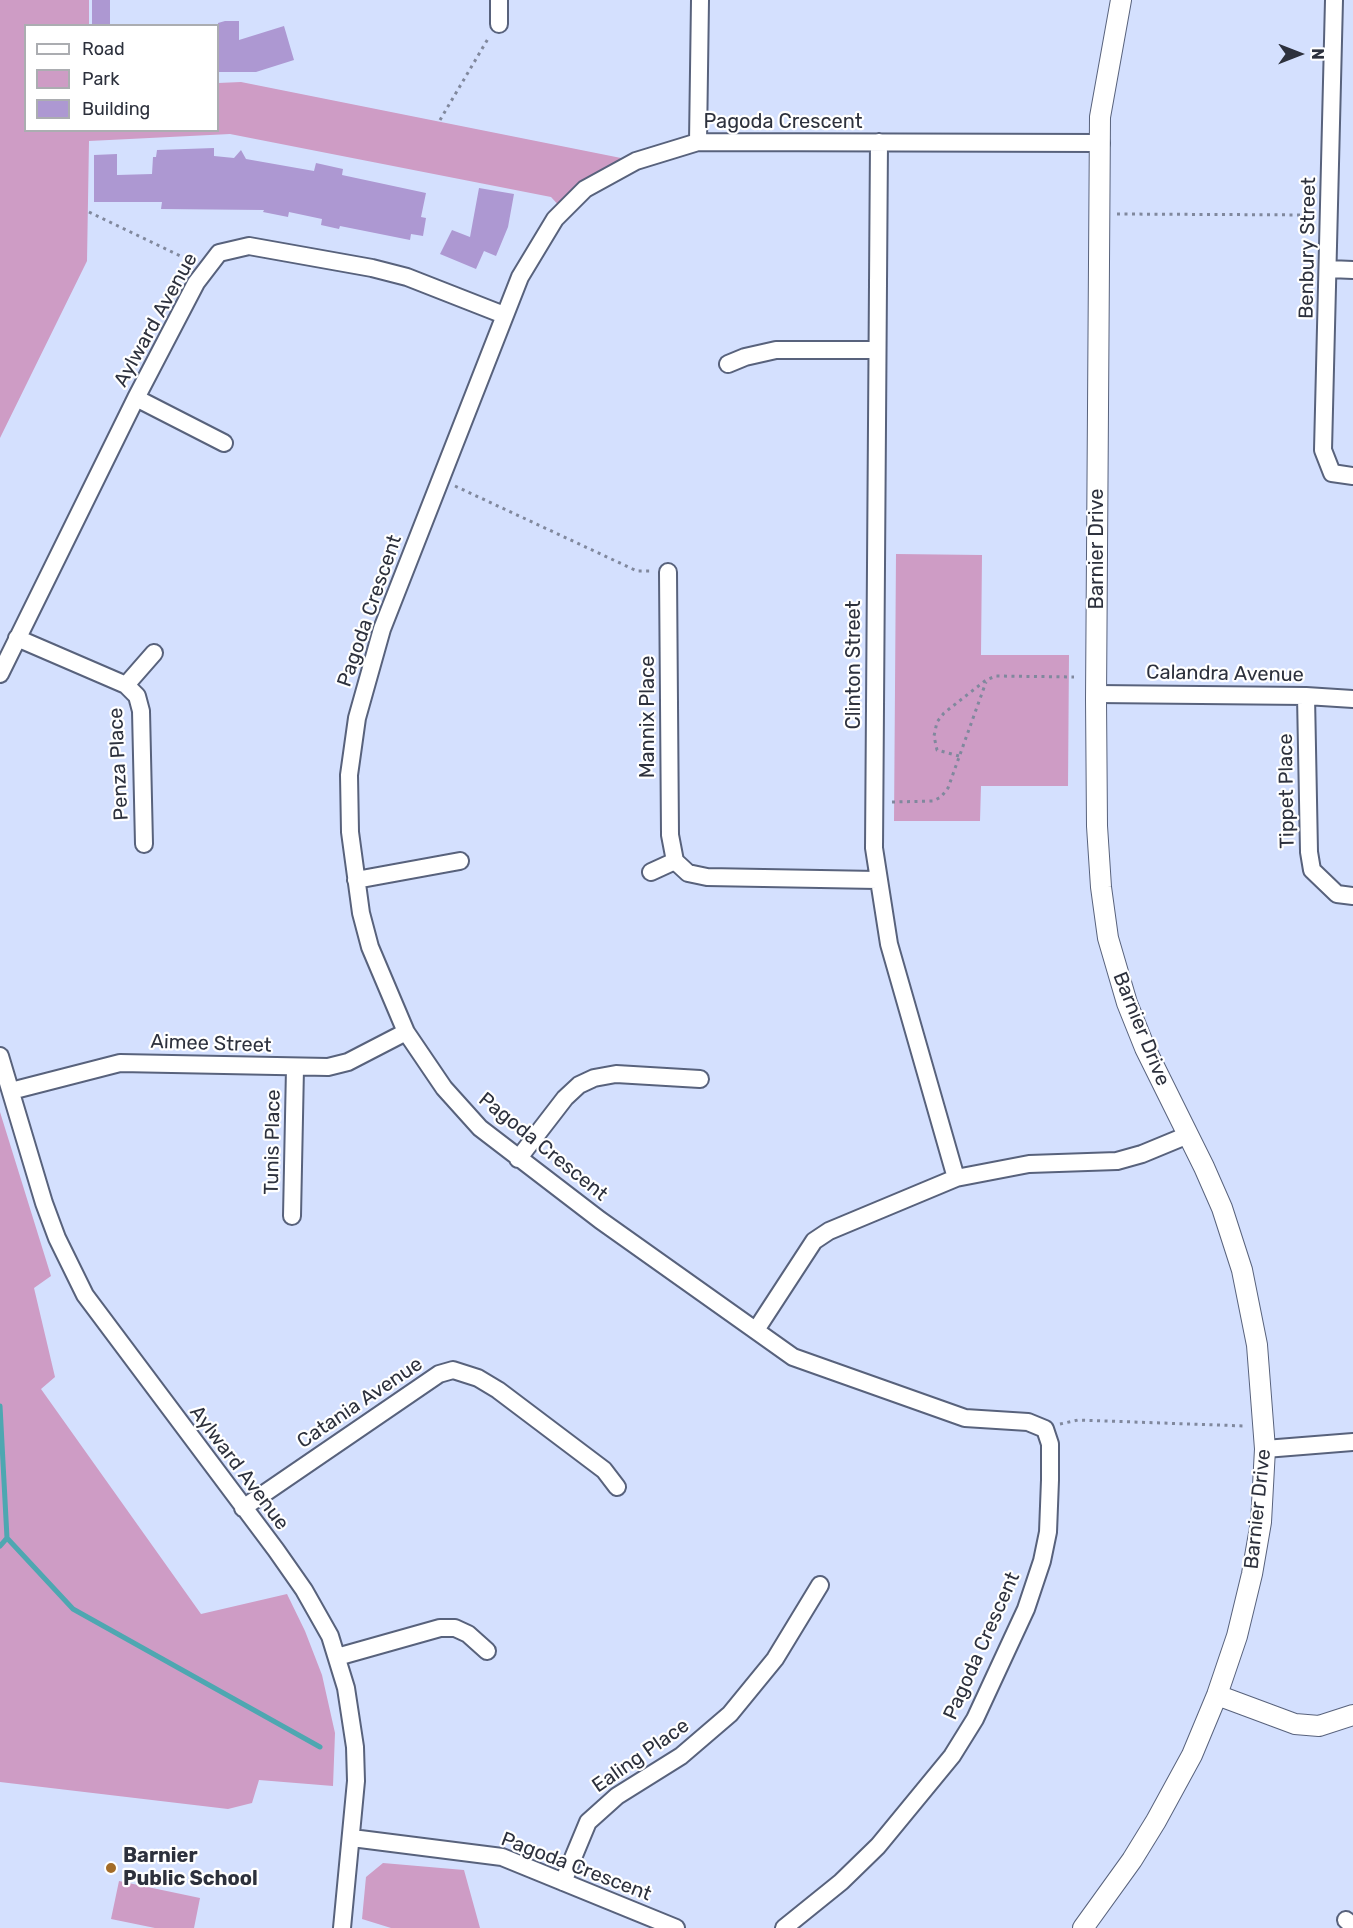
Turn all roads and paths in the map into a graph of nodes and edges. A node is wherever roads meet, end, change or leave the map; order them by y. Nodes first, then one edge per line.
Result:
1 (499, 0) edge
2 (700, 0) edge
3 (1120, 0) edge
4 (1334, 0) edge
5 (499, 24) joint
6 (440, 120) dead end
7 (698, 142) junction
8 (879, 142) junction
9 (1101, 143) junction
10 (89, 212) dead end
11 (1100, 213) junction
12 (1330, 215) junction
13 (205, 268) junction
14 (1329, 269) junction
15 (1353, 270) edge
16 (504, 315) junction
17 (877, 350) junction
18 (728, 364) dead end
19 (136, 398) junction
20 (224, 443) dead end
21 (1353, 476) edge
22 (441, 479) junction
23 (668, 572) joint
24 (17, 638) junction
25 (153, 653) dead end
26 (0, 674) edge
27 (1074, 677) dead end
28 (986, 680) junction
29 (126, 685) junction
30 (1096, 694) junction
31 (1306, 696) junction
32 (1353, 699) edge
33 (959, 756) junction
34 (892, 802) dead end
35 (144, 844) dead end
36 (460, 861) dead end
37 (675, 861) junction
38 (651, 873) dead end
39 (356, 880) junction
40 (877, 880) junction
41 (1353, 896) edge
42 (406, 1032) junction
43 (0, 1056) edge
44 (295, 1068) junction
45 (700, 1079) dead end
46 (11, 1091) junction
47 (1188, 1135) junction
48 (518, 1159) junction
49 (956, 1178) junction
50 (292, 1216) dead end
51 (756, 1330) junction
52 (1265, 1426) junction
53 (1045, 1428) junction
54 (1353, 1442) edge
55 (1265, 1449) junction
56 (617, 1487) dead end
57 (243, 1508) junction
58 (820, 1585) dead end
59 (487, 1651) dead end
60 (337, 1656) junction
61 (1217, 1695) junction
62 (1353, 1715) edge
63 (352, 1838) junction
64 (564, 1882) junction
65 (342, 1928) edge
66 (676, 1928) edge
67 (784, 1928) edge
68 (1083, 1928) edge

1 - 5 street
2 - 7 street
3 - 9 street, Barnier Drive
4 - 12 street, Benbury Street
5 - 6 path
7 - 8 street, Pagoda Crescent
7 - 16 street, Pagoda Crescent
8 - 9 street, Pagoda Crescent
8 - 17 street, Clinton Street
9 - 11 street, Barnier Drive
10 - 13 path
11 - 12 path
11 - 30 street, Barnier Drive
12 - 14 street, Benbury Street
13 - 16 street, Aylward Avenue
13 - 19 street, Aylward Avenue
14 - 15 street
14 - 21 street, Benbury Street
16 - 22 street, Pagoda Crescent
17 - 18 street
17 - 40 street, Clinton Street
19 - 20 street
19 - 24 street, Aylward Avenue
22 - 23 path
22 - 39 street, Pagoda Crescent
23 - 37 street, Mannix Place
24 - 26 street, Aylward Avenue
24 - 29 street, Penza Place
25 - 29 street, Penza Place
27 - 28 path
28 - 33 path
28 - 33 path
29 - 35 street, Penza Place
30 - 31 street, Calandra Avenue
30 - 47 street, Barnier Drive
31 - 32 street, Calandra Avenue
31 - 41 street, Tippet Place
33 - 34 path
36 - 39 street
37 - 38 street
37 - 40 street
39 - 42 street, Pagoda Crescent
40 - 49 street, Clinton Street
42 - 44 street, Aimee Street
42 - 48 street, Pagoda Crescent
43 - 46 street, Aylward Avenue
44 - 46 street, Aimee Street
44 - 50 street, Tunis Place
45 - 48 street
46 - 57 street, Aylward Avenue
47 - 49 street
47 - 52 street, Barnier Drive
48 - 51 street, Pagoda Crescent
49 - 51 street
51 - 53 street, Pagoda Crescent
52 - 53 path
52 - 55 street, Barnier Drive
53 - 67 street, Pagoda Crescent
54 - 55 street
55 - 61 street, Barnier Drive
56 - 57 street, Catania Avenue
57 - 60 street, Aylward Avenue
58 - 64 street, Ealing Place
59 - 60 street
60 - 63 street, Aylward Avenue
61 - 62 street
61 - 68 street, Barnier Drive
63 - 64 street, Pagoda Crescent
63 - 65 street, Aylward Avenue
64 - 66 street, Pagoda Crescent

